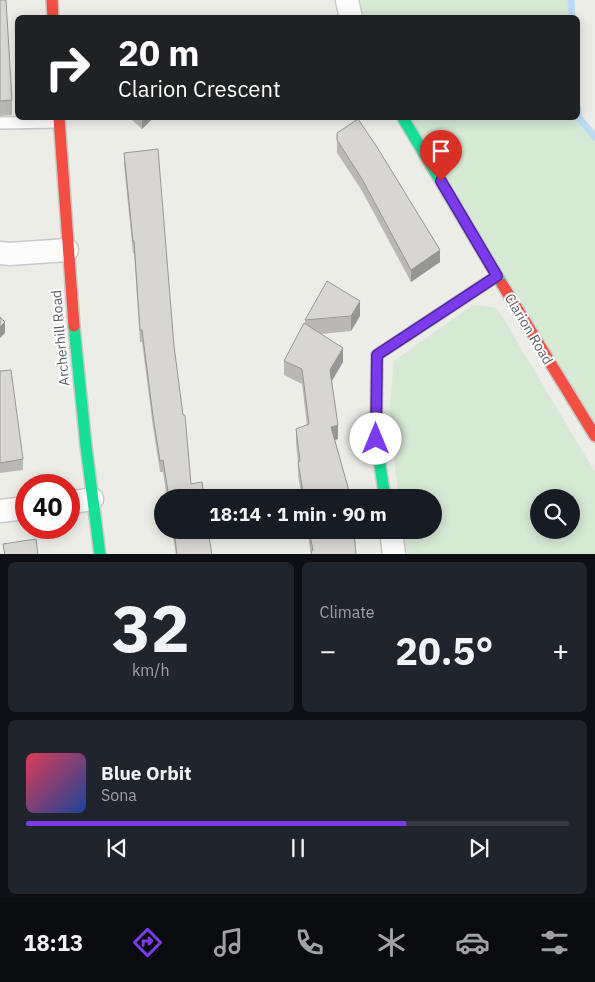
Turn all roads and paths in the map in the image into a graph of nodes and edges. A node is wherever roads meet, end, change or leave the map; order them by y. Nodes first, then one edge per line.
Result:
1 (52, 0) edge
2 (347, 0) edge
3 (53, 15) edge
4 (350, 15) edge
5 (59, 120) edge
6 (404, 120) edge
7 (0, 123) edge
8 (67, 250) junction
9 (0, 253) edge
10 (497, 276) junction
11 (595, 436) edge
12 (384, 489) edge
13 (92, 499) junction
14 (80, 501) edge
15 (15, 509) edge
16 (0, 511) edge
17 (392, 539) edge
18 (100, 554) edge
19 (394, 554) edge

1 - 3 street
2 - 4 street
5 - 7 lane
5 - 8 street, Archerhill Road
6 - 10 street, Clarion Road
8 - 9 street
8 - 13 street, Archerhill Road
10 - 11 street, Clarion Road
10 - 12 street
13 - 14 street
13 - 18 street, Archerhill Road
15 - 16 street
17 - 19 street

